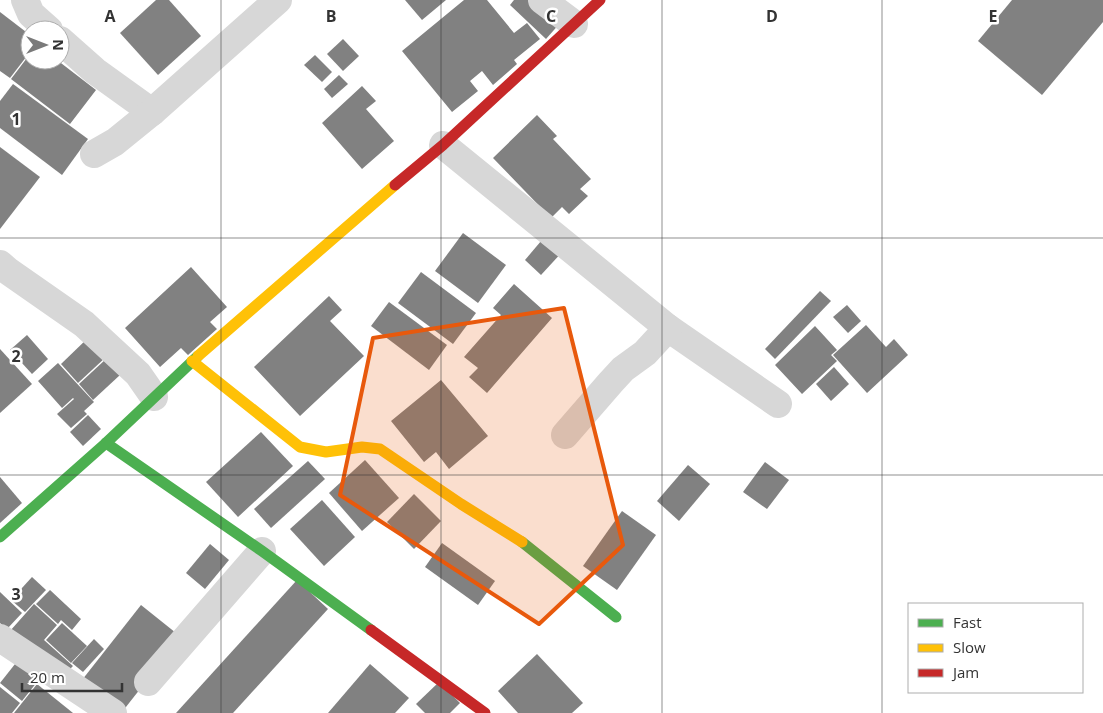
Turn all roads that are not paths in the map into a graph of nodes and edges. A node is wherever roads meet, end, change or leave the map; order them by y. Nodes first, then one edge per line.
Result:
1 (25, 0) edge
2 (278, 0) edge
3 (542, 0) edge
4 (600, 0) edge
5 (38, 20) edge
6 (574, 24) junction
7 (70, 49) edge
8 (152, 112) junction
9 (443, 145) junction
10 (94, 154) dead end
11 (3, 272) edge
12 (668, 328) junction
13 (192, 361) junction
14 (154, 397) junction
15 (778, 404) dead end
16 (565, 435) dead end
17 (106, 443) junction
18 (0, 537) edge
19 (262, 551) junction
20 (616, 617) dead end
21 (0, 638) edge
22 (148, 682) dead end
23 (113, 713) edge
24 (485, 713) edge

1 - 5 street
2 - 8 street
3 - 6 street
4 - 6 street
6 - 9 street
7 - 8 street
8 - 10 street
9 - 12 street
9 - 13 street
11 - 14 street
12 - 15 street
12 - 16 street
13 - 14 street
13 - 20 street
14 - 17 street
17 - 18 street
17 - 19 street
19 - 22 street
19 - 24 street
21 - 23 street

